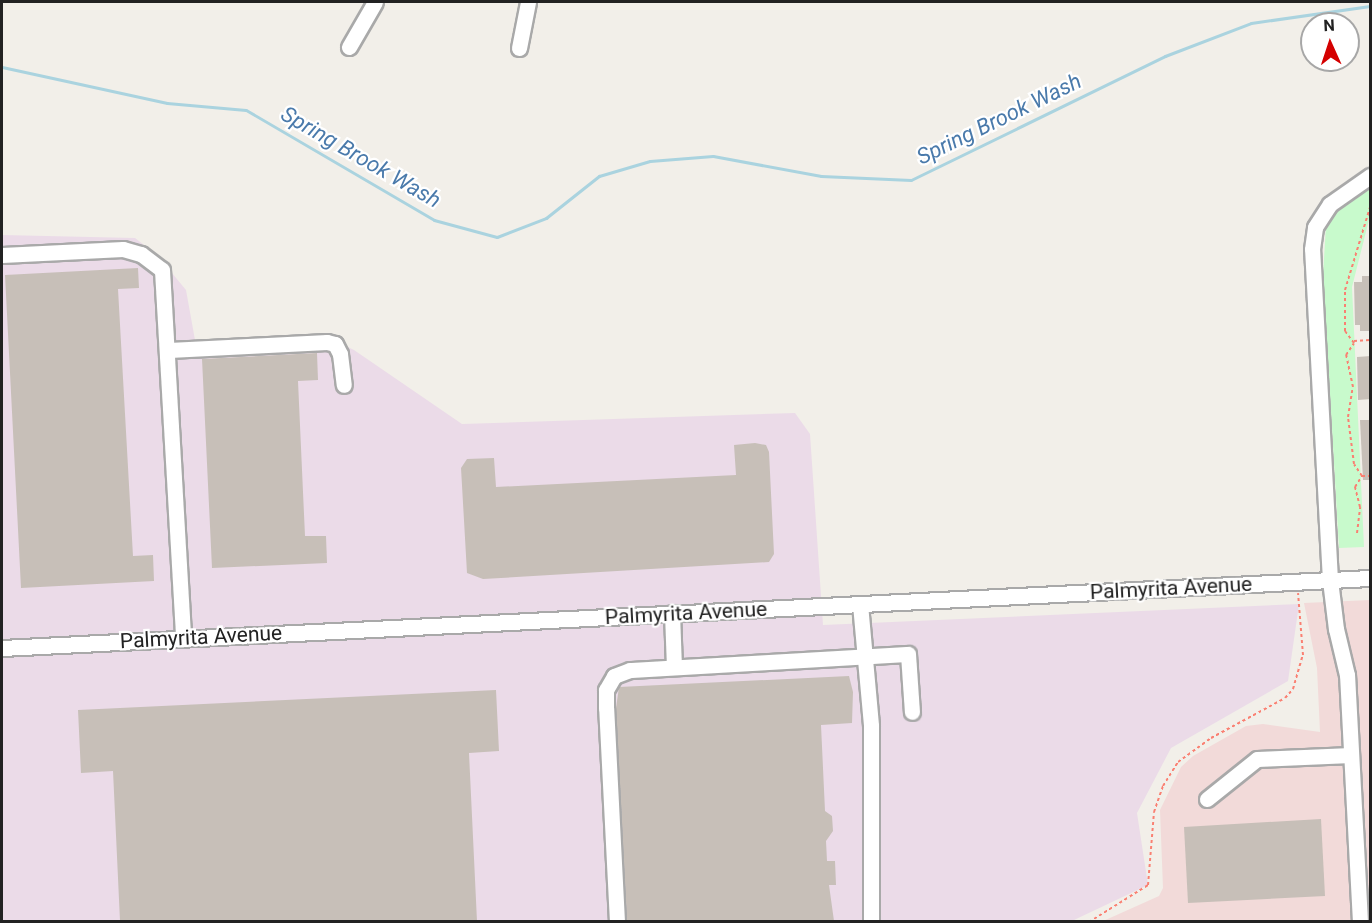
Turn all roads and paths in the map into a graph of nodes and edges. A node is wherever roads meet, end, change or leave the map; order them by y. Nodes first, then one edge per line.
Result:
1 (375, 2) edge
2 (528, 2) edge
3 (349, 47) dead end
4 (519, 48) dead end
5 (1371, 176) edge
6 (1371, 207) edge
7 (2, 255) edge
8 (1371, 340) edge
9 (1354, 341) junction
10 (169, 350) junction
11 (344, 385) dead end
12 (1362, 476) junction
13 (1371, 476) edge
14 (1357, 533) dead end
15 (1371, 578) edge
16 (1330, 580) junction
17 (1297, 581) junction
18 (860, 604) junction
19 (672, 613) junction
20 (183, 638) junction
21 (2, 648) edge
22 (866, 655) junction
23 (674, 667) junction
24 (912, 712) dead end
25 (1351, 755) junction
26 (1207, 799) dead end
27 (618, 921) edge
28 (871, 921) edge
29 (1089, 921) edge
30 (1360, 921) edge

1 - 3 street
2 - 4 street
5 - 16 street
6 - 9 path
7 - 10 street
8 - 9 path
9 - 12 path
10 - 11 street
10 - 20 street
12 - 13 path
12 - 14 path
15 - 16 street, Palmyrita Avenue
16 - 17 street, Palmyrita Avenue
16 - 25 street
17 - 18 street, Palmyrita Avenue
17 - 29 path
18 - 19 street, Palmyrita Avenue
18 - 22 street
19 - 20 street, Palmyrita Avenue
19 - 23 street
20 - 21 street, Palmyrita Avenue
22 - 23 street
22 - 24 street
22 - 28 street
23 - 27 street
25 - 26 street
25 - 30 street

